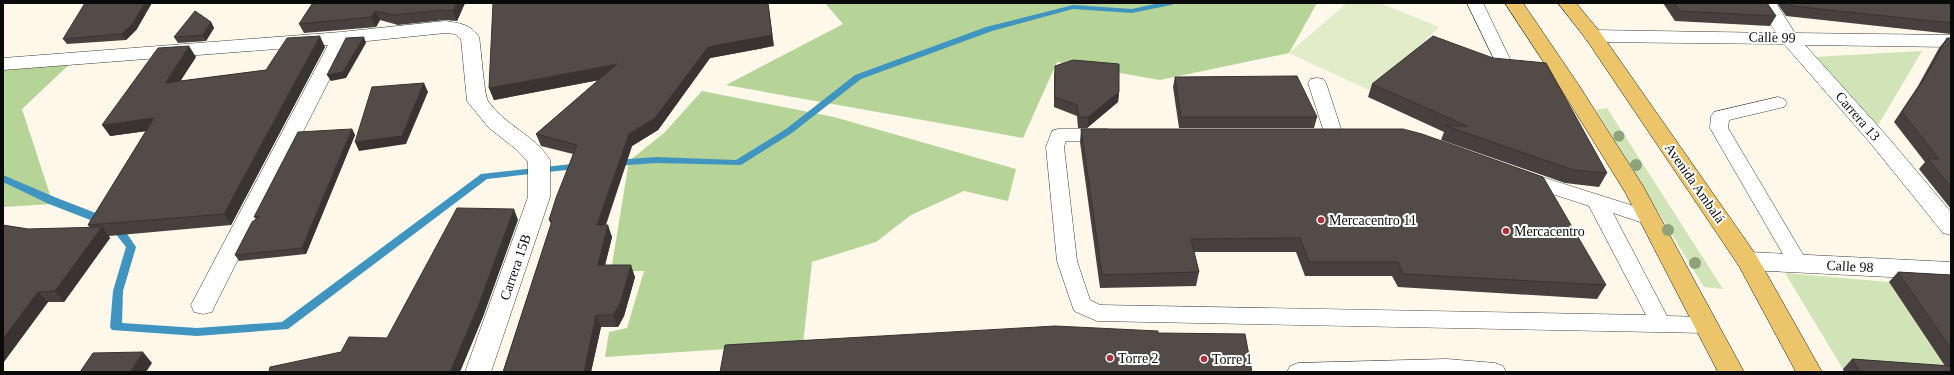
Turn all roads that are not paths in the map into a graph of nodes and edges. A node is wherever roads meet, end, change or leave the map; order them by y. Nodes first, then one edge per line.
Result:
1 (1475, 3) edge
2 (1514, 3) edge
3 (1567, 3) edge
4 (1767, 3) edge
5 (1593, 36) junction
6 (1788, 37) junction
7 (341, 38) junction
8 (1951, 41) edge
9 (1502, 59) edge
10 (3, 64) edge
11 (1317, 83) dead end
12 (1778, 103) dead end
13 (1129, 135) edge
14 (1355, 135) edge
15 (1503, 170) edge
16 (1597, 202) junction
17 (1649, 218) junction
18 (1951, 227) edge
19 (1748, 261) junction
20 (1798, 263) junction
21 (1951, 271) edge
22 (203, 305) dead end
23 (1661, 324) junction
24 (1706, 325) junction
25 (1448, 370) edge
26 (478, 372) edge
27 (1298, 372) edge
28 (1495, 372) edge
29 (1731, 372) edge
30 (1809, 372) edge

1 - 9 lane
2 - 17 main road
3 - 5 main road, Avenida Ambalá
4 - 6 street, Carrera 13
5 - 6 street, Calle 99
5 - 19 main road, Avenida Ambalá
6 - 8 street, Calle 99
6 - 18 street, Carrera 13
7 - 10 street
7 - 22 street
7 - 26 street, Carrera 15B
11 - 14 lane
12 - 20 lane
13 - 23 lane
15 - 16 lane
16 - 17 lane
16 - 23 lane
17 - 24 main road
19 - 20 street, Calle 98
19 - 30 main road, Avenida Ambalá
20 - 21 street, Calle 98
23 - 24 lane
24 - 29 main road
25 - 27 lane
25 - 28 lane

